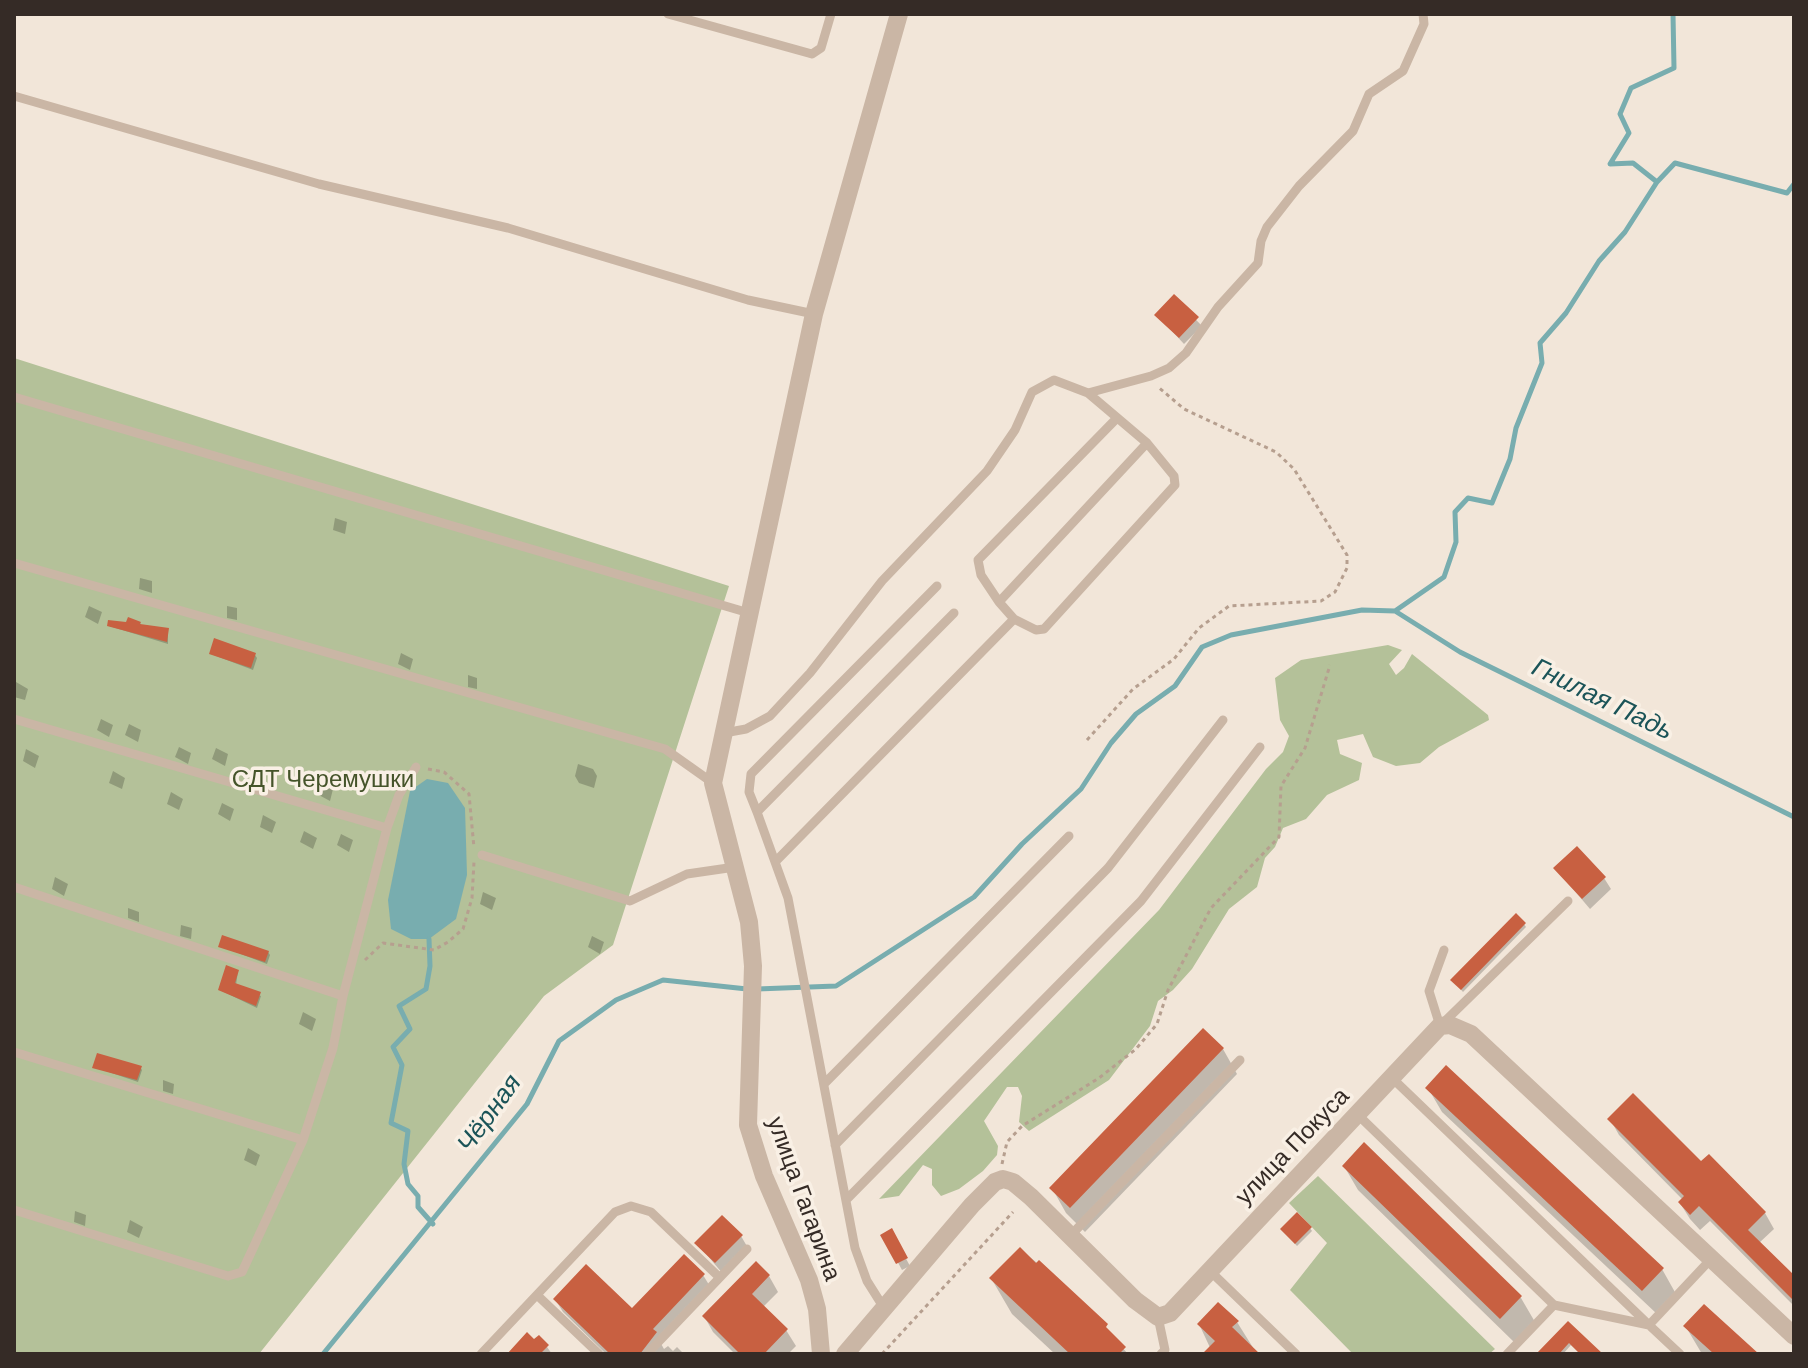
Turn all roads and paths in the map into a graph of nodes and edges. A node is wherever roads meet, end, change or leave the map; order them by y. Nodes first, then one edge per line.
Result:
1 (831, 14) edge
2 (899, 14) edge
3 (1423, 14) edge
4 (672, 15) edge
5 (14, 96) edge
6 (814, 314) junction
7 (1151, 376) junction
8 (1088, 393) junction
9 (14, 397) edge
10 (1117, 418) junction
11 (1147, 443) junction
12 (14, 563) edge
13 (937, 586) dead end
14 (999, 602) junction
15 (749, 613) junction
16 (954, 613) dead end
17 (1014, 619) junction
18 (1330, 665) dead end
19 (14, 719) edge
20 (1223, 720) dead end
21 (724, 733) junction
22 (1087, 740) dead end
23 (1260, 747) dead end
24 (416, 767) joint
25 (713, 783) junction
26 (757, 812) junction
27 (387, 828) junction
28 (1069, 836) dead end
29 (482, 855) dead end
30 (776, 861) junction
31 (735, 867) junction
32 (14, 887) edge
33 (1568, 901) dead end
34 (1444, 950) dead end
35 (349, 976) junction
36 (343, 996) junction
37 (1440, 1026) junction
38 (14, 1052) edge
39 (1240, 1060) dead end
40 (1391, 1077) junction
41 (824, 1084) junction
42 (1357, 1114) junction
43 (303, 1140) junction
44 (835, 1145) junction
45 (1003, 1179) junction
46 (846, 1200) junction
47 (14, 1210) edge
48 (1013, 1212) dead end
49 (1070, 1236) junction
50 (747, 1249) dead end
51 (1711, 1259) junction
52 (1209, 1270) junction
53 (718, 1276) junction
54 (537, 1295) junction
55 (1554, 1305) junction
56 (884, 1308) junction
57 (1158, 1317) junction
58 (1649, 1325) junction
59 (1794, 1336) edge
60 (481, 1354) edge
61 (599, 1354) edge
62 (647, 1354) edge
63 (821, 1354) edge
64 (845, 1354) edge
65 (882, 1354) edge
66 (1161, 1354) edge
67 (1296, 1354) edge
68 (1507, 1354) edge
69 (1680, 1354) edge

1 - 4 lane
2 - 6 street
3 - 7 lane
5 - 6 lane
6 - 15 street
7 - 8 lane
7 - 22 path
8 - 10 lane
8 - 21 lane
9 - 15 lane
10 - 11 lane
10 - 14 lane
11 - 14 lane
11 - 17 lane
12 - 25 lane
13 - 26 lane
14 - 17 lane
15 - 21 street
16 - 26 lane
17 - 30 lane
18 - 45 path
19 - 27 lane
20 - 44 lane
21 - 25 street
23 - 46 lane
24 - 27 lane
24 - 35 path
25 - 31 street, улица Гагарина
26 - 30 lane
27 - 35 lane
28 - 41 lane
29 - 31 lane
30 - 41 lane
31 - 63 street, улица Гагарина
32 - 36 lane
33 - 37 lane
34 - 37 lane
35 - 36 lane
36 - 43 lane
37 - 40 street, улица Покуса
37 - 51 street
38 - 43 lane
39 - 49 lane
40 - 42 street, улица Покуса
40 - 58 lane
41 - 44 lane
42 - 52 street, улица Покуса
42 - 55 lane
43 - 47 lane
44 - 46 lane
45 - 49 street
45 - 56 street
46 - 56 lane
48 - 65 path
49 - 57 street
50 - 53 lane
51 - 58 lane
51 - 59 street
52 - 57 street, улица Покуса
52 - 67 lane
53 - 54 lane
53 - 62 lane
54 - 60 lane
54 - 61 lane
55 - 58 lane
55 - 68 lane
56 - 64 street
57 - 66 lane
58 - 69 lane

